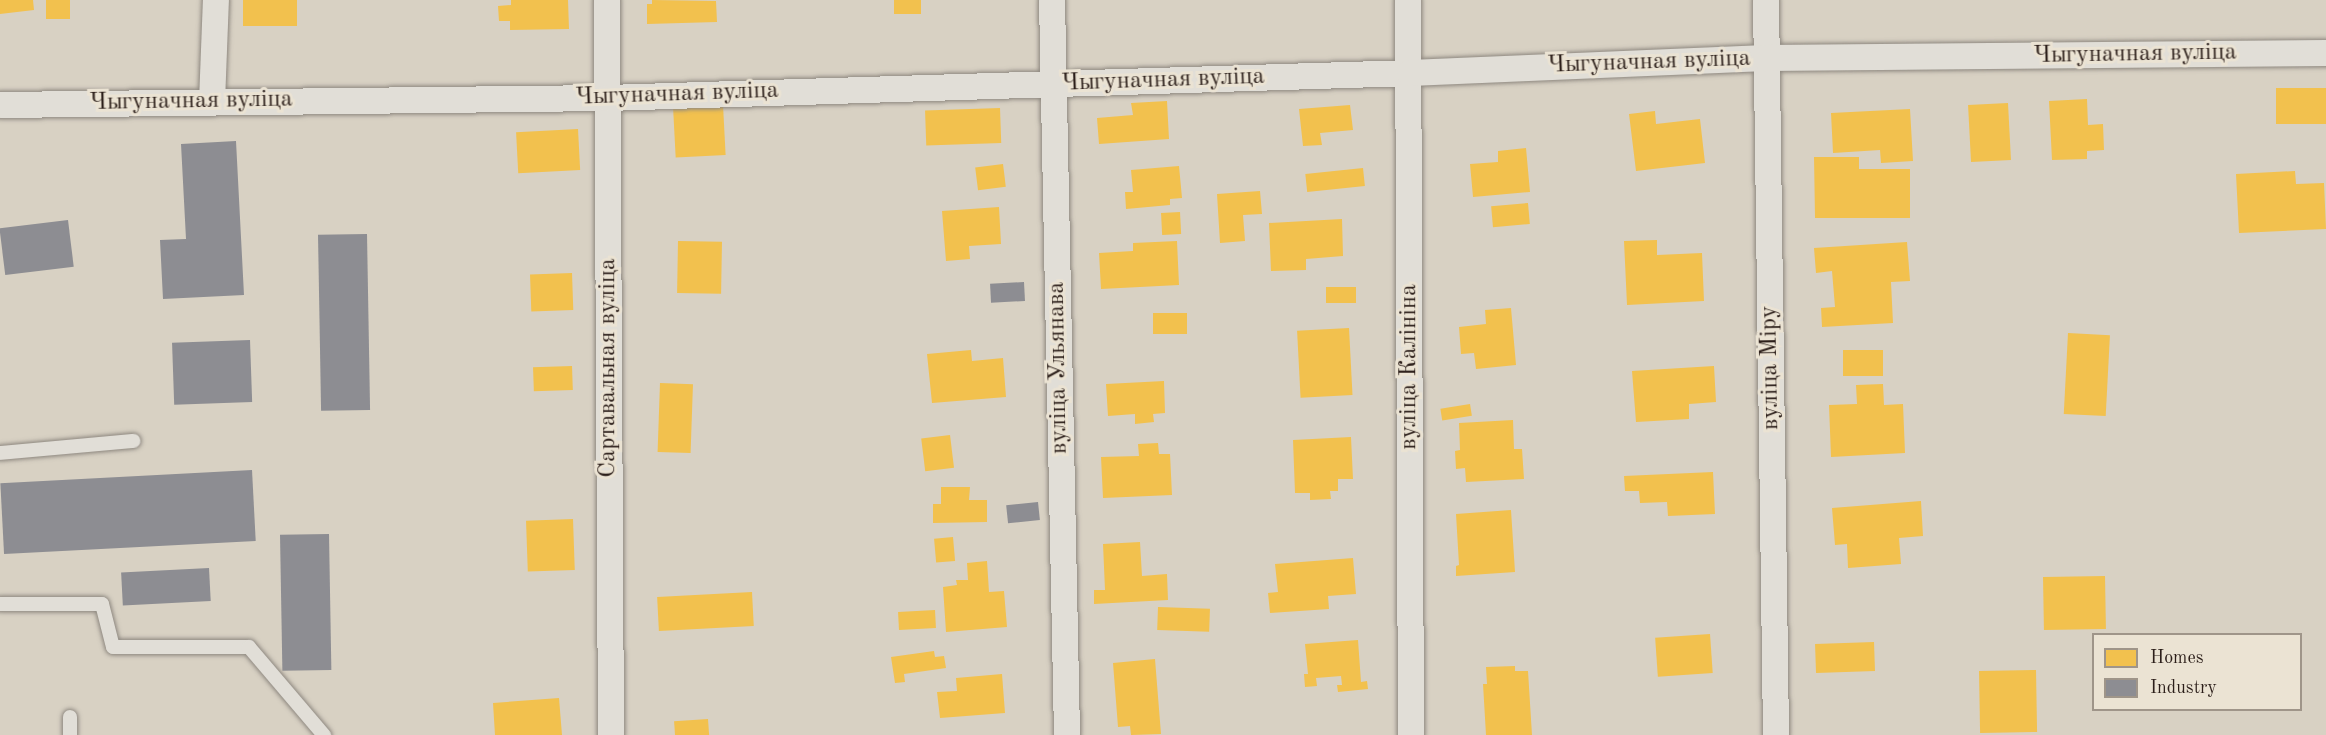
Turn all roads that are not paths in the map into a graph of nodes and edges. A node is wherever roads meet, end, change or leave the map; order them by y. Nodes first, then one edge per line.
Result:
1 (216, 0) edge
2 (607, 0) edge
3 (1052, 0) edge
4 (1408, 0) edge
5 (1766, 0) edge
6 (2326, 53) edge
7 (1766, 58) junction
8 (1410, 73) junction
9 (1053, 84) junction
10 (607, 98) junction
11 (212, 102) junction
12 (0, 105) edge
13 (133, 441) dead end
14 (0, 453) edge
15 (0, 604) edge
16 (70, 717) dead end
17 (70, 735) edge
18 (324, 735) edge
19 (611, 735) edge
20 (1067, 735) edge
21 (1411, 735) edge
22 (1776, 735) edge

1 - 11 street
2 - 10 street, Сартавальная вуліца
3 - 9 street, вуліца Ульянава
4 - 8 street, вуліца Калініна
5 - 7 street, вуліца Міру
6 - 7 street, Чыгуначная вуліца
7 - 8 street, Чыгуначная вуліца
7 - 22 street, вуліца Міру
8 - 9 street, Чыгуначная вуліца
8 - 21 street, вуліца Калініна
9 - 10 street, Чыгуначная вуліца
9 - 20 street, вуліца Ульянава
10 - 11 street, Чыгуначная вуліца
10 - 19 street, Сартавальная вуліца
11 - 12 street, Чыгуначная вуліца
13 - 14 lane
15 - 18 lane
16 - 17 lane

